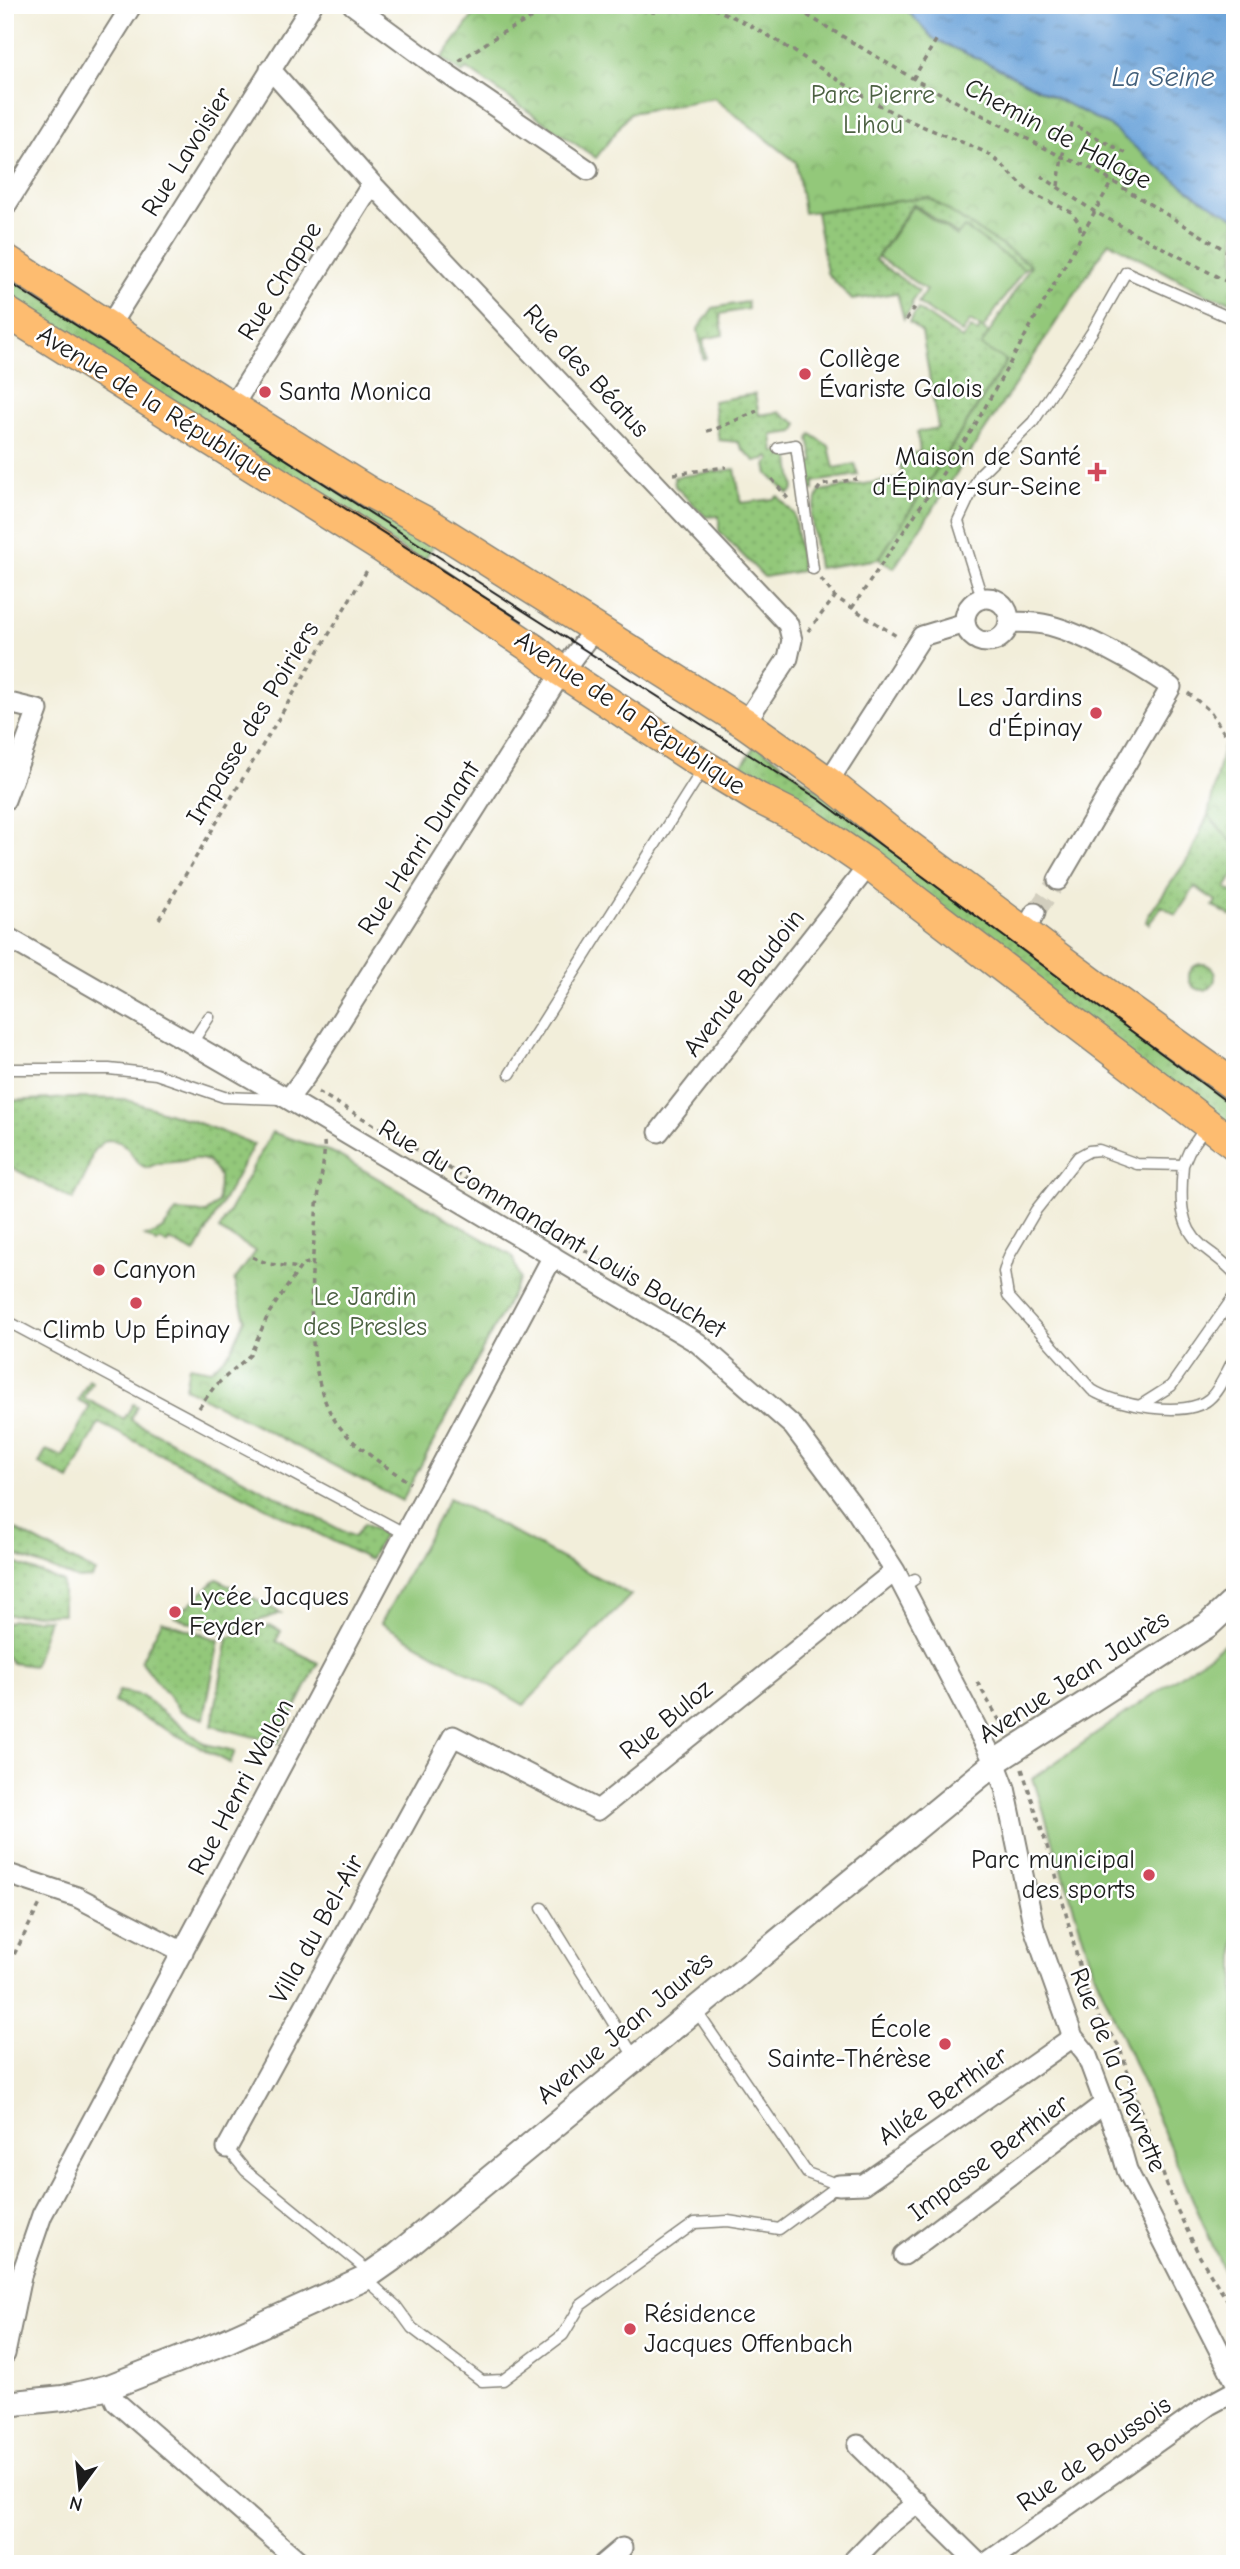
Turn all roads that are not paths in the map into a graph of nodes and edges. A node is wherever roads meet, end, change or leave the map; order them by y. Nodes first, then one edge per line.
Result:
1 (132, 5) edge
2 (312, 5) edge
3 (353, 5) edge
4 (270, 69) junction
5 (588, 170) dead end
6 (372, 184) junction
7 (5, 207) edge
8 (5, 259) edge
9 (5, 311) edge
10 (1235, 320) edge
11 (108, 328) junction
12 (232, 407) junction
13 (778, 448) dead end
14 (813, 569) road end
15 (982, 598) junction
16 (1010, 622) junction
17 (965, 623) junction
18 (595, 628) junction
19 (562, 672) junction
20 (5, 702) edge
21 (745, 723) junction
22 (705, 766) junction
23 (828, 782) junction
24 (5, 800) edge
25 (869, 865) junction
26 (1058, 880) tunnel mouth
27 (5, 936) edge
28 (209, 1017) dead end
29 (192, 1043) junction
30 (5, 1069) edge
31 (510, 1074) dead end
32 (1235, 1086) edge
33 (288, 1099) junction
34 (1208, 1125) junction
35 (659, 1132) dead end
36 (1235, 1145) edge
37 (1183, 1165) junction
38 (553, 1256) junction
39 (1235, 1275) edge
40 (1235, 1295) edge
41 (5, 1320) edge
42 (1235, 1357) edge
43 (1141, 1405) junction
44 (406, 1534) junction
45 (899, 1568) junction
46 (1235, 1600) edge
47 (453, 1736) joint
48 (995, 1763) junction
49 (5, 1873) edge
50 (542, 1908) dead end
51 (183, 1952) junction
52 (695, 2008) junction
53 (1073, 2037) junction
54 (635, 2057) junction
55 (1105, 2103) junction
56 (227, 2148) joint
57 (839, 2185) junction
58 (904, 2255) dead end
59 (368, 2276) junction
60 (8, 2318) edge
61 (5, 2354) edge
62 (1235, 2381) edge
63 (109, 2387) junction
64 (1235, 2391) edge
65 (5, 2404) edge
66 (858, 2445) dead end
67 (918, 2502) junction
68 (622, 2548) dead end
69 (302, 2564) edge
70 (603, 2564) edge
71 (850, 2564) edge
72 (979, 2564) edge
73 (985, 2564) edge

1 - 7 street
2 - 4 street, Rue Lavoisier
3 - 5 street
4 - 6 street, Rue des Béatus
4 - 11 street, Rue Lavoisier
6 - 12 street, Rue Chappe
6 - 21 street, Rue des Béatus
8 - 11 main road, Avenue de la République
9 - 19 main road, Avenue de la République
10 - 15 lane
11 - 12 main road, Avenue de la République
12 - 18 main road, Avenue de la République
13 - 14 lane
15 - 16 street
15 - 17 street
16 - 17 street
16 - 26 street
17 - 23 street
18 - 19 street, Rue Henri Dunant
18 - 21 main road, Avenue de la République
19 - 22 main road, Avenue de la République
19 - 33 street, Rue Henri Dunant
20 - 24 street
21 - 23 main road, Avenue de la République
22 - 25 main road, Avenue de la République
22 - 31 lane
23 - 32 main road, Avenue de la République
25 - 34 main road, Avenue de la République
25 - 35 street, Avenue Baudoin
27 - 29 street, Rue du Commandant Louis Bouchet
28 - 29 lane
29 - 33 street, Rue du Commandant Louis Bouchet
30 - 33 lane
33 - 38 street, Rue du Commandant Louis Bouchet
34 - 36 main road, Avenue de la République
34 - 37 lane
37 - 39 lane
37 - 43 lane
38 - 44 street, Rue Henri Wallon
38 - 45 street, Rue du Commandant Louis Bouchet
40 - 43 lane
41 - 44 lane
42 - 43 lane
44 - 51 street, Rue Henri Wallon
45 - 47 street, Rue Buloz
45 - 48 street, Rue du Commandant Louis Bouchet
46 - 48 street, Avenue Jean Jaurès
47 - 56 street, Villa du Bel-Air
48 - 52 street, Avenue Jean Jaurès
48 - 53 street, Rue de la Chevrette
49 - 51 street
50 - 54 lane
51 - 60 street, Rue Henri Wallon
52 - 54 street, Avenue Jean Jaurès
52 - 57 lane
53 - 55 street, Rue de la Chevrette
53 - 57 street, Allée Berthier
54 - 59 street, Avenue Jean Jaurès
55 - 58 street, Impasse Berthier
55 - 62 street, Rue de la Chevrette
56 - 59 lane
57 - 59 lane
59 - 63 street, Avenue Jean Jaurès
60 - 61 street, Rue Henri Wallon
63 - 65 street, Avenue Jean Jaurès
63 - 69 street
64 - 73 street, Rue de Boussois
66 - 67 street
67 - 71 street
67 - 72 street
68 - 70 street

